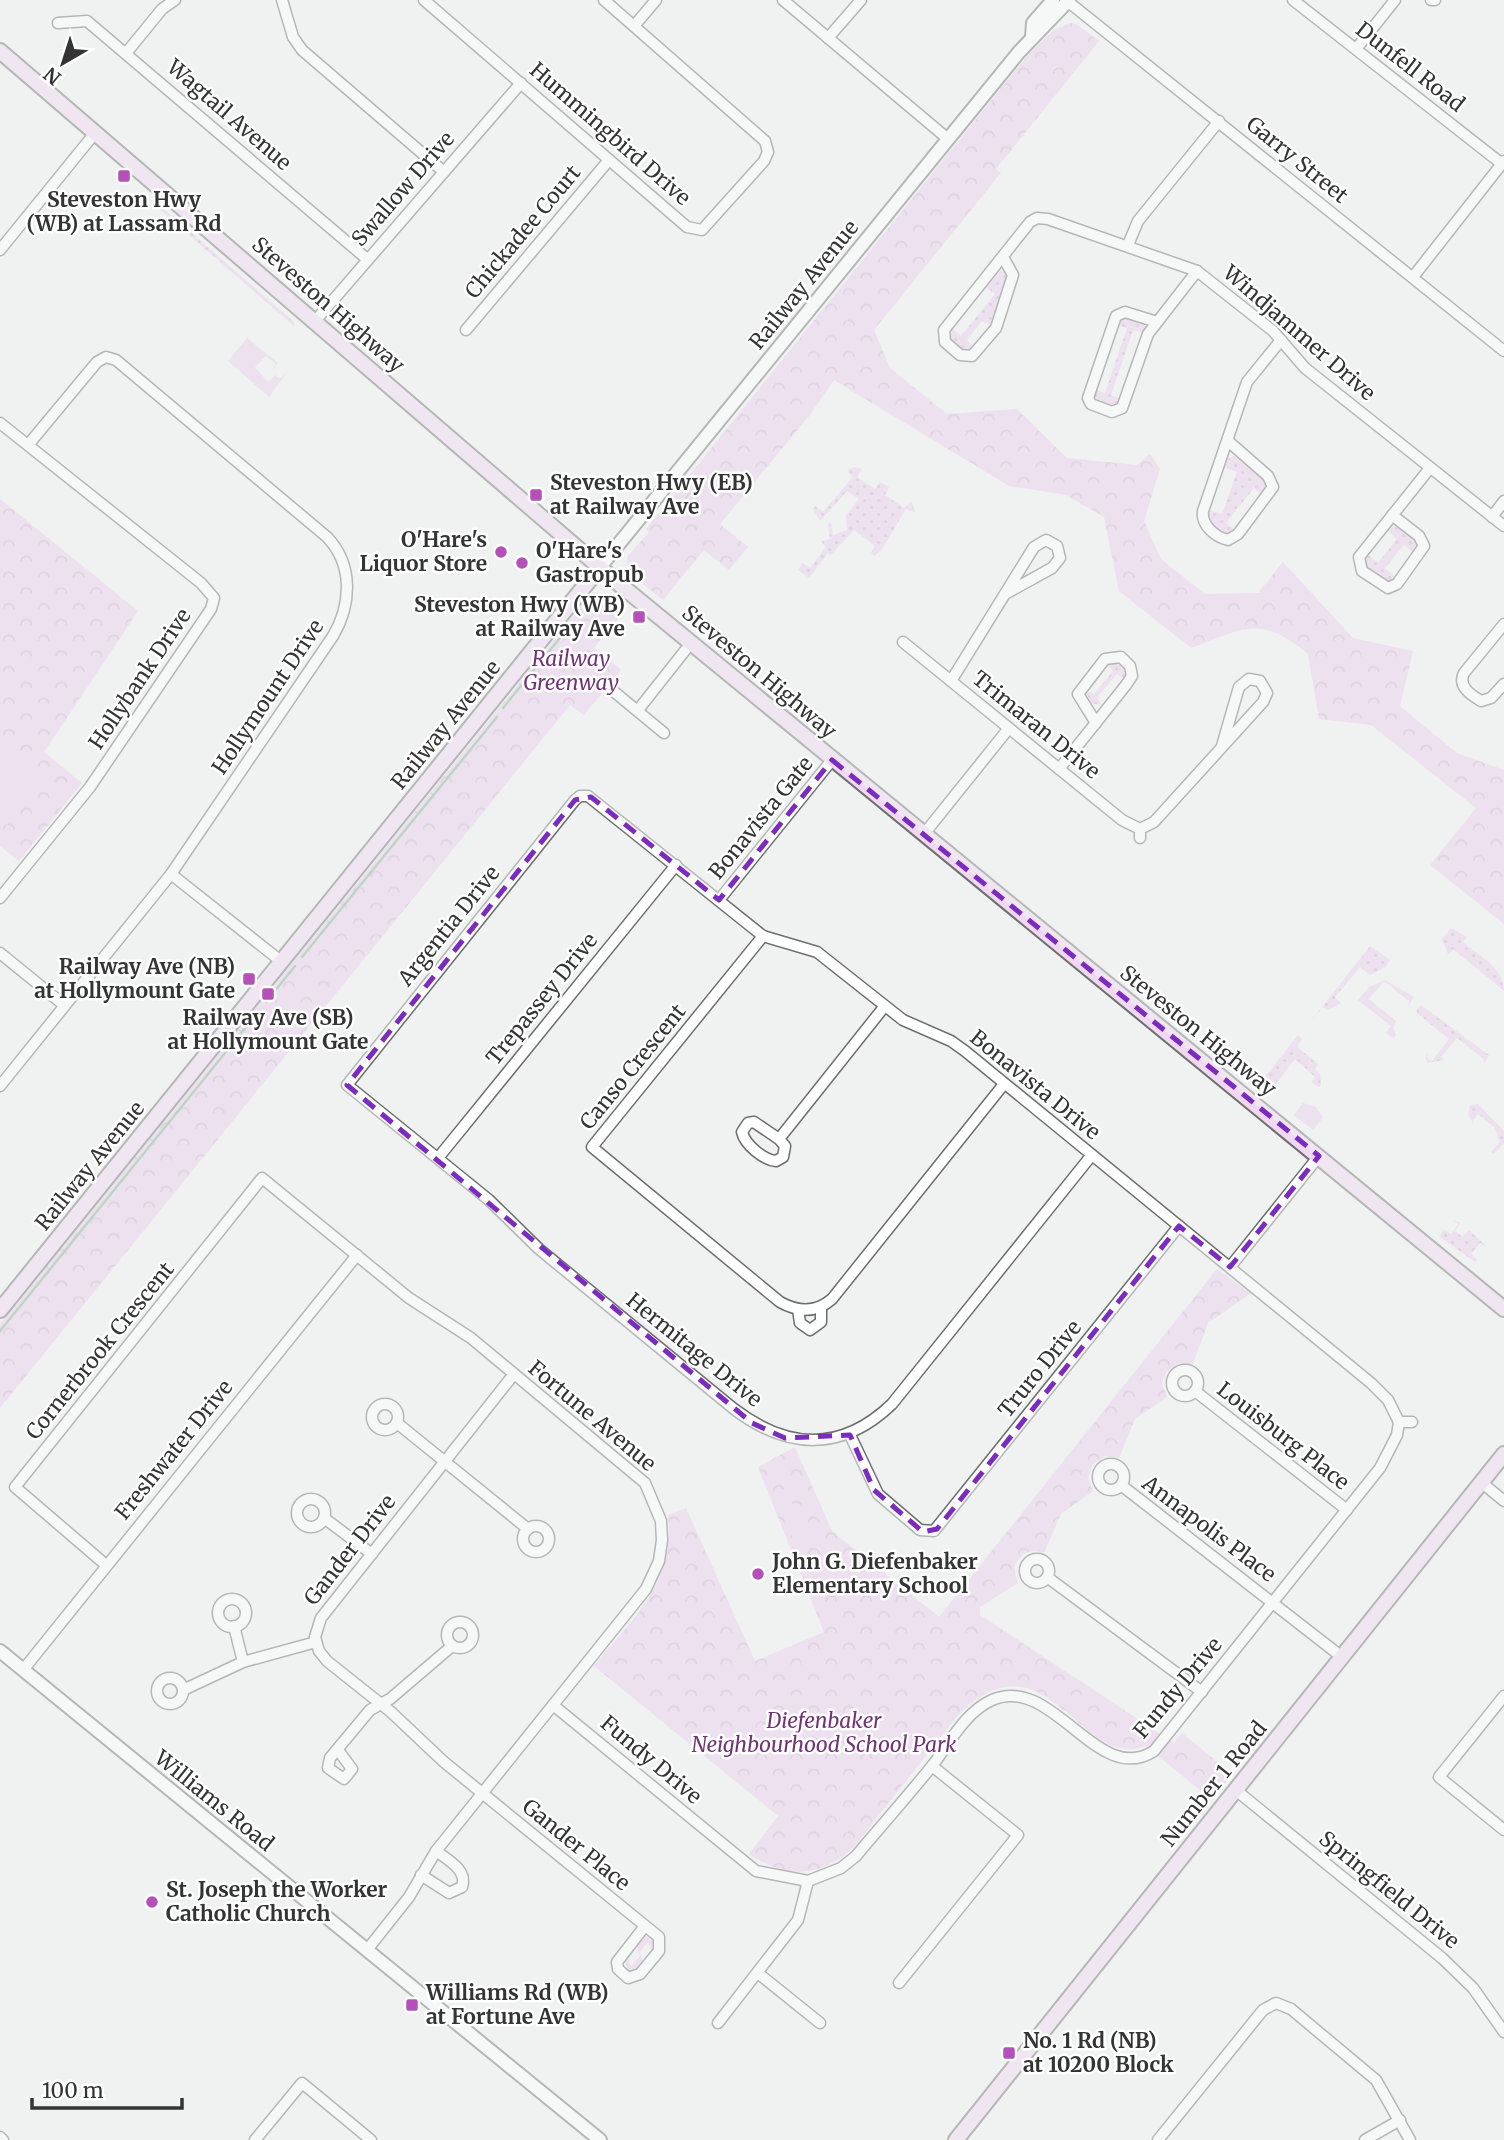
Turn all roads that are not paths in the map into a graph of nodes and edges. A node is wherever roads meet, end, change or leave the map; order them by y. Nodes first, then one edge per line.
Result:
1 (175, 0) edge
2 (282, 0) edge
3 (424, 0) edge
4 (604, 0) edge
5 (656, 0) edge
6 (783, 0) edge
7 (861, 0) edge
8 (1053, 0) edge
9 (1067, 0) edge
10 (1293, 0) edge
11 (1395, 0) edge
12 (58, 23) dead end
13 (634, 26) junction
14 (1032, 37) junction
15 (828, 38) junction
16 (1356, 49) junction
17 (0, 51) edge
18 (127, 52) junction
19 (521, 83) junction
20 (1219, 121) junction
21 (95, 132) junction
22 (948, 139) junction
23 (609, 160) junction
24 (1503, 163) edge
25 (444, 172) junction
26 (1128, 245) junction
27 (0, 250) edge
28 (1003, 257) junction
29 (367, 260) junction
30 (1197, 271) junction
31 (1413, 277) junction
32 (315, 321) junction
33 (1157, 322) junction
34 (466, 330) dead end
35 (1281, 340) junction
36 (1504, 351) edge
37 (0, 423) edge
38 (1228, 440) junction
39 (28, 446) junction
40 (1430, 468) junction
41 (1504, 501) edge
42 (1392, 515) junction
43 (1492, 517) junction
44 (1504, 526) edge
45 (600, 567) junction
46 (1005, 594) junction
47 (1504, 624) edge
48 (903, 642) dead end
49 (691, 643) junction
50 (951, 681) junction
51 (1504, 684) edge
52 (612, 690) dead end
53 (638, 710) junction
54 (1096, 723) junction
55 (1009, 728) junction
56 (664, 733) dead end
57 (1222, 746) junction
58 (832, 760) junction
59 (1059, 769) junction
60 (584, 795) joint
61 (924, 834) junction
62 (676, 864) junction
63 (171, 874) junction
64 (0, 898) edge
65 (719, 900) junction
66 (763, 936) junction
67 (0, 953) edge
68 (282, 962) junction
69 (64, 1005) junction
70 (884, 1007) junction
71 (1004, 1084) junction
72 (347, 1085) joint
73 (0, 1086) edge
74 (779, 1139) junction
75 (1091, 1156) junction
76 (1319, 1156) junction
77 (438, 1158) junction
78 (262, 1178) joint
79 (1179, 1226) junction
80 (357, 1255) junction
81 (1230, 1267) junction
82 (821, 1307) junction
83 (798, 1309) junction
84 (1504, 1309) edge
85 (0, 1310) edge
86 (514, 1374) junction
87 (1195, 1391) dead end
88 (1399, 1422) junction
89 (1412, 1422) dead end
90 (397, 1423) dead end
91 (850, 1435) junction
92 (1504, 1454) edge
93 (445, 1461) junction
94 (1481, 1482) junction
95 (1121, 1485) dead end
96 (1504, 1501) edge
97 (1347, 1510) junction
98 (324, 1518) dead end
99 (528, 1529) dead end
100 (372, 1554) junction
101 (106, 1565) junction
102 (1047, 1577) dead end
103 (1274, 1602) junction
104 (234, 1626) dead end
105 (316, 1642) junction
106 (452, 1646) dead end
107 (0, 1651) edge
108 (1342, 1657) junction
109 (243, 1662) junction
110 (23, 1670) junction
111 (183, 1689) dead end
112 (1202, 1692) junction
113 (1504, 1696) edge
114 (380, 1704) junction
115 (553, 1705) junction
116 (338, 1750) dead end
117 (932, 1766) junction
118 (1237, 1791) junction
119 (482, 1793) junction
120 (1504, 1830) edge
121 (436, 1852) junction
122 (421, 1875) junction
123 (808, 1881) junction
124 (645, 1926) junction
125 (367, 1950) junction
126 (759, 1974) junction
127 (899, 1983) dead end
128 (718, 2023) dead end
129 (820, 2023) dead end
130 (1504, 2032) edge
131 (1400, 2120) junction
132 (255, 2140) edge
133 (371, 2140) edge
134 (600, 2140) edge
135 (956, 2140) edge
136 (1158, 2140) edge
137 (1365, 2140) edge
138 (1410, 2140) edge

1 - 18 street
2 - 25 street
3 - 19 street, Hummingbird Drive
4 - 13 street
5 - 13 street
6 - 15 street
7 - 15 street
8 - 14 street, Railway Avenue
9 - 14 street, Railway Avenue
9 - 20 street, Garry Street
10 - 16 street, Dunfell Road
11 - 16 street
12 - 18 street, Wagtail Avenue
13 - 23 street, Hummingbird Drive
14 - 22 street, Railway Avenue
15 - 22 street
16 - 24 street, Dunfell Road
17 - 21 main road, Steveston Highway
18 - 29 street, Wagtail Avenue
19 - 23 street, Hummingbird Drive
19 - 25 street, Swallow Drive
20 - 26 street
20 - 31 street, Garry Street
21 - 27 street
21 - 32 main road, Steveston Highway
22 - 45 street, Railway Avenue
23 - 34 street, Chickadee Court
24 - 31 street
25 - 29 street, Swallow Drive
26 - 28 street, Windjammer Drive
26 - 30 street, Windjammer Drive
28 - 28 street
29 - 32 street, Swallow Drive
30 - 33 street
30 - 35 street, Windjammer Drive
31 - 36 street, Garry Street
32 - 45 main road, Steveston Highway
33 - 33 street
35 - 38 street
35 - 40 street, Windjammer Drive
37 - 39 street, Hollybank Drive
38 - 38 street
39 - 63 street, Hollymount Drive
39 - 64 street, Hollybank Drive
40 - 42 street
40 - 43 street, Windjammer Drive
41 - 43 street
42 - 42 street
43 - 44 street, Windjammer Drive
45 - 49 main road, Steveston Highway
45 - 68 main road, Railway Avenue
46 - 46 street
46 - 50 street
47 - 51 street
48 - 50 street, Trimaran Drive
49 - 53 street
49 - 58 main road, Steveston Highway
50 - 55 street, Trimaran Drive
52 - 53 street
53 - 56 street
54 - 54 street
54 - 59 street
55 - 59 street, Trimaran Drive
55 - 61 street
57 - 57 street
57 - 59 street, Trimaran Drive
58 - 61 main road, Steveston Highway
58 - 65 street, Bonavista Gate
60 - 62 street, Bonavista Drive
60 - 72 street, Argentia Drive
61 - 76 main road, Steveston Highway
62 - 65 street, Bonavista Drive
62 - 77 street, Trepassey Drive
63 - 68 street
63 - 69 street, Hollymount Drive
65 - 66 street, Bonavista Drive
66 - 70 street, Bonavista Drive
66 - 83 street, Canso Crescent
67 - 69 street
68 - 85 main road, Railway Avenue
69 - 73 street, Hollymount Drive
70 - 71 street, Bonavista Drive
70 - 74 street
71 - 75 street, Bonavista Drive
71 - 82 street, Canso Crescent
72 - 77 street, Hermitage Drive
74 - 74 street
75 - 79 street, Bonavista Drive
75 - 91 street, Hermitage Drive
76 - 81 street
76 - 84 main road, Steveston Highway
77 - 91 street, Hermitage Drive
78 - 80 street, Fortune Avenue
78 - 101 street, Cornerbrook Crescent
79 - 81 street, Bonavista Drive
79 - 91 street, Truro Drive
80 - 86 street, Fortune Avenue
80 - 101 street, Freshwater Drive
81 - 88 street, Bonavista Drive
82 - 83 street
82 - 83 street, Canso Crescent
86 - 93 street, Gander Drive
86 - 115 street, Fortune Avenue
87 - 97 street, Louisburg Place
88 - 89 street
88 - 97 street, Fundy Drive
90 - 93 street
92 - 94 main road, Number 1 Road
93 - 99 street
93 - 100 street, Gander Drive
94 - 96 street
94 - 108 main road, Number 1 Road
95 - 103 street, Annapolis Place
97 - 103 street, Fundy Drive
98 - 100 street
100 - 105 street, Gander Drive
101 - 110 street, Freshwater Drive
102 - 112 street
103 - 108 street, Annapolis Place
103 - 112 street, Fundy Drive
104 - 109 street
105 - 109 street
105 - 114 street
106 - 114 street
107 - 110 street, Williams Road
108 - 118 main road, Number 1 Road
109 - 111 street
110 - 125 street, Williams Road
112 - 117 street, Fundy Drive
113 - 120 street
114 - 116 street
114 - 119 street
115 - 119 street, Fortune Avenue
115 - 123 street, Fundy Drive
117 - 123 street, Fundy Drive
117 - 127 street
118 - 130 street, Springfield Drive
118 - 135 main road, Number 1 Road
119 - 121 street, Fortune Avenue
119 - 124 street, Gander Place
121 - 122 street, Fortune Avenue
121 - 122 street
122 - 125 street, Fortune Avenue
123 - 126 street
124 - 124 street, Gander Place
125 - 134 street, Williams Road
126 - 128 street
126 - 129 street
131 - 136 street
131 - 137 street
131 - 138 street
132 - 133 street

